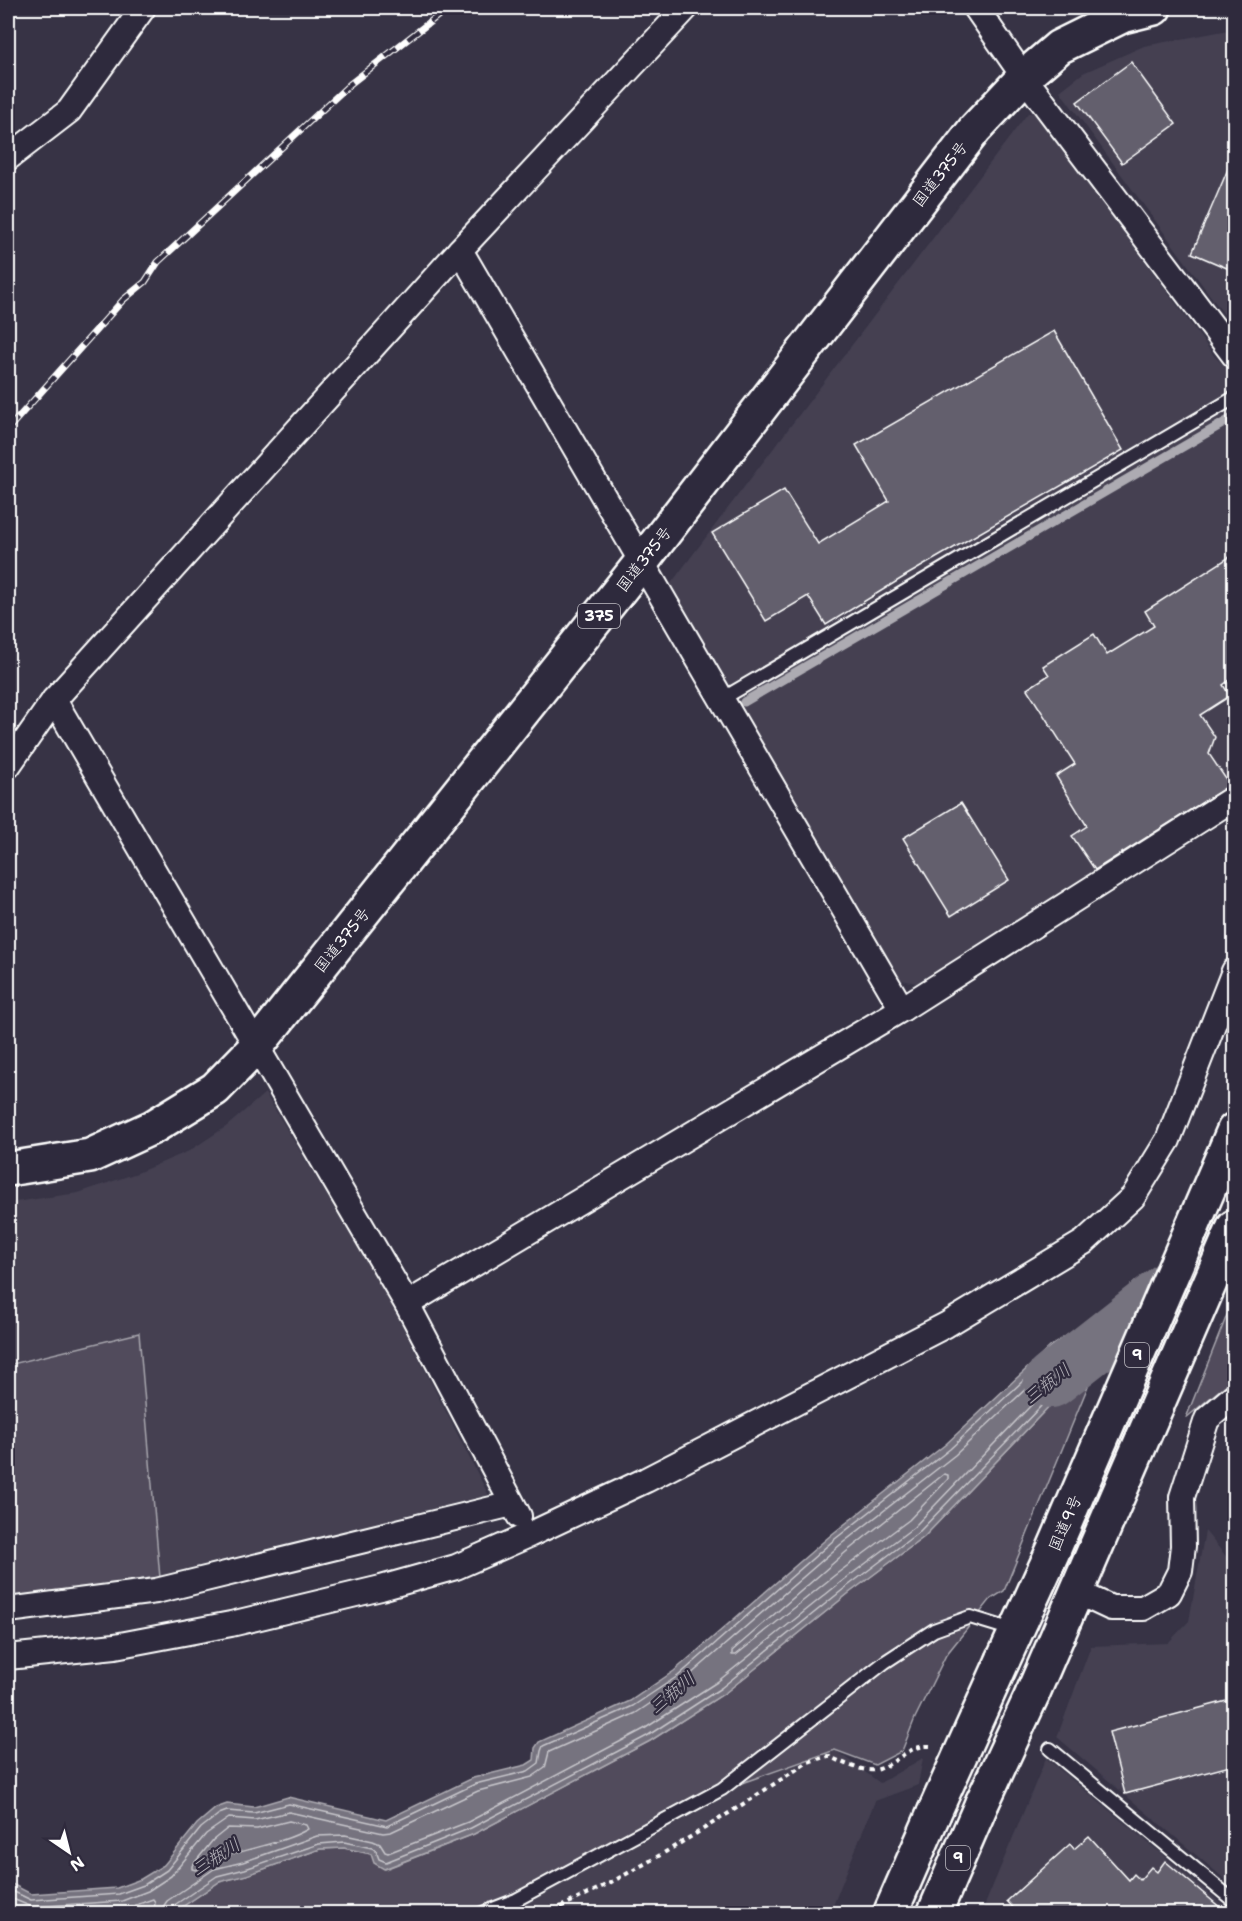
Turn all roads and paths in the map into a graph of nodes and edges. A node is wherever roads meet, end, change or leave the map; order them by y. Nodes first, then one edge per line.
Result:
1 (143, 8) edge
2 (686, 8) edge
3 (976, 8) edge
4 (1154, 8) edge
5 (1024, 77) junction
6 (8, 158) edge
7 (460, 250) junction
8 (1234, 355) edge
9 (1234, 398) edge
10 (641, 562) junction
11 (722, 699) junction
12 (54, 700) junction
13 (8, 766) edge
14 (1234, 798) edge
15 (1234, 971) edge
16 (902, 1010) junction
17 (256, 1047) junction
18 (1234, 1130) edge
19 (8, 1169) edge
20 (1234, 1227) edge
21 (407, 1304) junction
22 (1234, 1396) edge
23 (512, 1504) junction
24 (529, 1535) junction
25 (1077, 1592) junction
26 (8, 1610) edge
27 (1017, 1631) junction
28 (8, 1657) edge
29 (920, 1745) dead end
30 (1050, 1749) dead end
31 (1234, 1901) edge
32 (480, 1914) edge
33 (544, 1914) edge
34 (890, 1914) edge
35 (934, 1914) edge

1 - 6 street
2 - 7 street
3 - 5 street
4 - 5 highway, 国道375号 / 375
5 - 8 street
5 - 10 highway, 国道375号 / 375
7 - 10 street
7 - 12 street
9 - 11 lane
10 - 11 street
10 - 17 highway, 国道375号 / 375
11 - 16 street
12 - 13 street
12 - 17 street
14 - 16 street
15 - 24 street
16 - 21 street
17 - 19 highway, 国道375号 / 375
17 - 21 street
18 - 27 highway, 国道9号 / 9
20 - 25 highway, 9
21 - 23 street
22 - 25 street
23 - 24 street
23 - 26 street
24 - 28 street
25 - 35 highway, 9, bridge
27 - 32 lane
27 - 34 highway, 国道9号 / 9, bridge
29 - 33 path
30 - 31 lane

